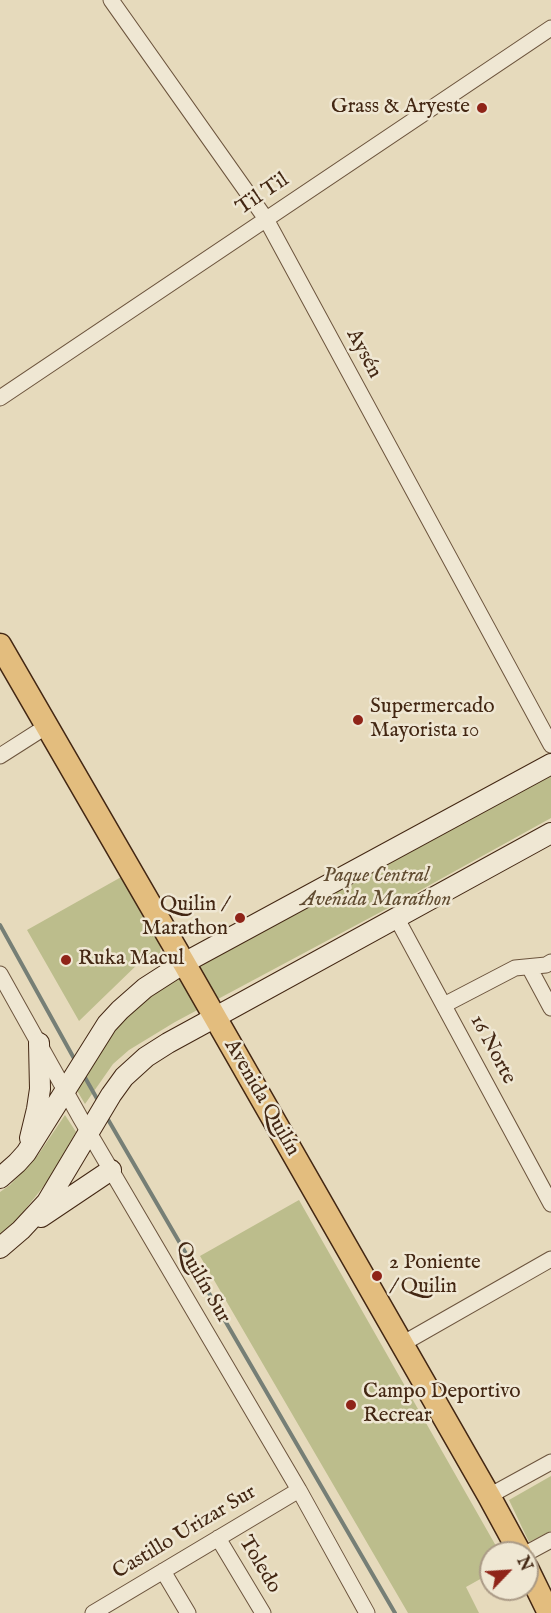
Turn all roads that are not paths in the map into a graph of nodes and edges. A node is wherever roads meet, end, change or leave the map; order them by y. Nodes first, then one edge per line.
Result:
1 (111, 0) edge
2 (551, 28) edge
3 (266, 219) junction
4 (0, 398) edge
5 (0, 645) edge
6 (47, 726) junction
7 (551, 745) edge
8 (0, 756) edge
9 (551, 764) edge
10 (551, 833) edge
11 (396, 917) junction
12 (551, 962) edge
13 (184, 963) junction
14 (529, 967) junction
15 (0, 974) edge
16 (444, 1005) junction
17 (551, 1008) edge
18 (215, 1017) junction
19 (39, 1043) junction
20 (69, 1085) junction
21 (93, 1125) junction
22 (26, 1153) junction
23 (111, 1170) junction
24 (0, 1178) edge
25 (547, 1187) edge
26 (551, 1204) edge
27 (21, 1230) junction
28 (0, 1248) edge
29 (551, 1259) edge
30 (402, 1344) junction
31 (551, 1462) edge
32 (299, 1490) junction
33 (489, 1496) junction
34 (218, 1538) junction
35 (513, 1541) edge
36 (164, 1571) junction
37 (539, 1593) edge
38 (113, 1608) edge
39 (93, 1613) edge
40 (188, 1613) edge
41 (263, 1613) edge
42 (367, 1613) edge
43 (549, 1613) edge

1 - 3 street, Aysén
2 - 3 street, Til Til
3 - 4 street, Til Til
3 - 7 street, Aysén
5 - 6 main road, Avenida Quilín
6 - 8 street
6 - 13 main road, Avenida Quilín
9 - 13 main road
10 - 11 main road
11 - 16 street, 16 Norte
11 - 18 main road
12 - 14 street
13 - 18 main road, Avenida Quilín
13 - 20 main road
14 - 16 street
14 - 17 street
15 - 19 street, Quilín Sur
16 - 25 street, 16 Norte
18 - 21 main road
18 - 30 main road, Avenida Quilín
19 - 20 street, Quilín Sur
19 - 22 main road
20 - 21 street, Quilín Sur
20 - 22 main road
21 - 23 street, Quilín Sur
21 - 27 main road
22 - 24 main road
23 - 27 main road
23 - 32 street, Quilín Sur
25 - 26 street, 16 Norte
27 - 28 main road
29 - 30 street
30 - 33 main road, Avenida Quilín
31 - 33 street
32 - 34 street, Castillo Urizar Sur
32 - 42 street, Quilín Sur
33 - 35 main road, Avenida Quilín
34 - 36 street, Castillo Urizar Sur
34 - 41 street, Toledo
36 - 38 street, Castillo Urizar Sur
36 - 40 street
37 - 43 main road
38 - 39 street, Castillo Urizar Sur

